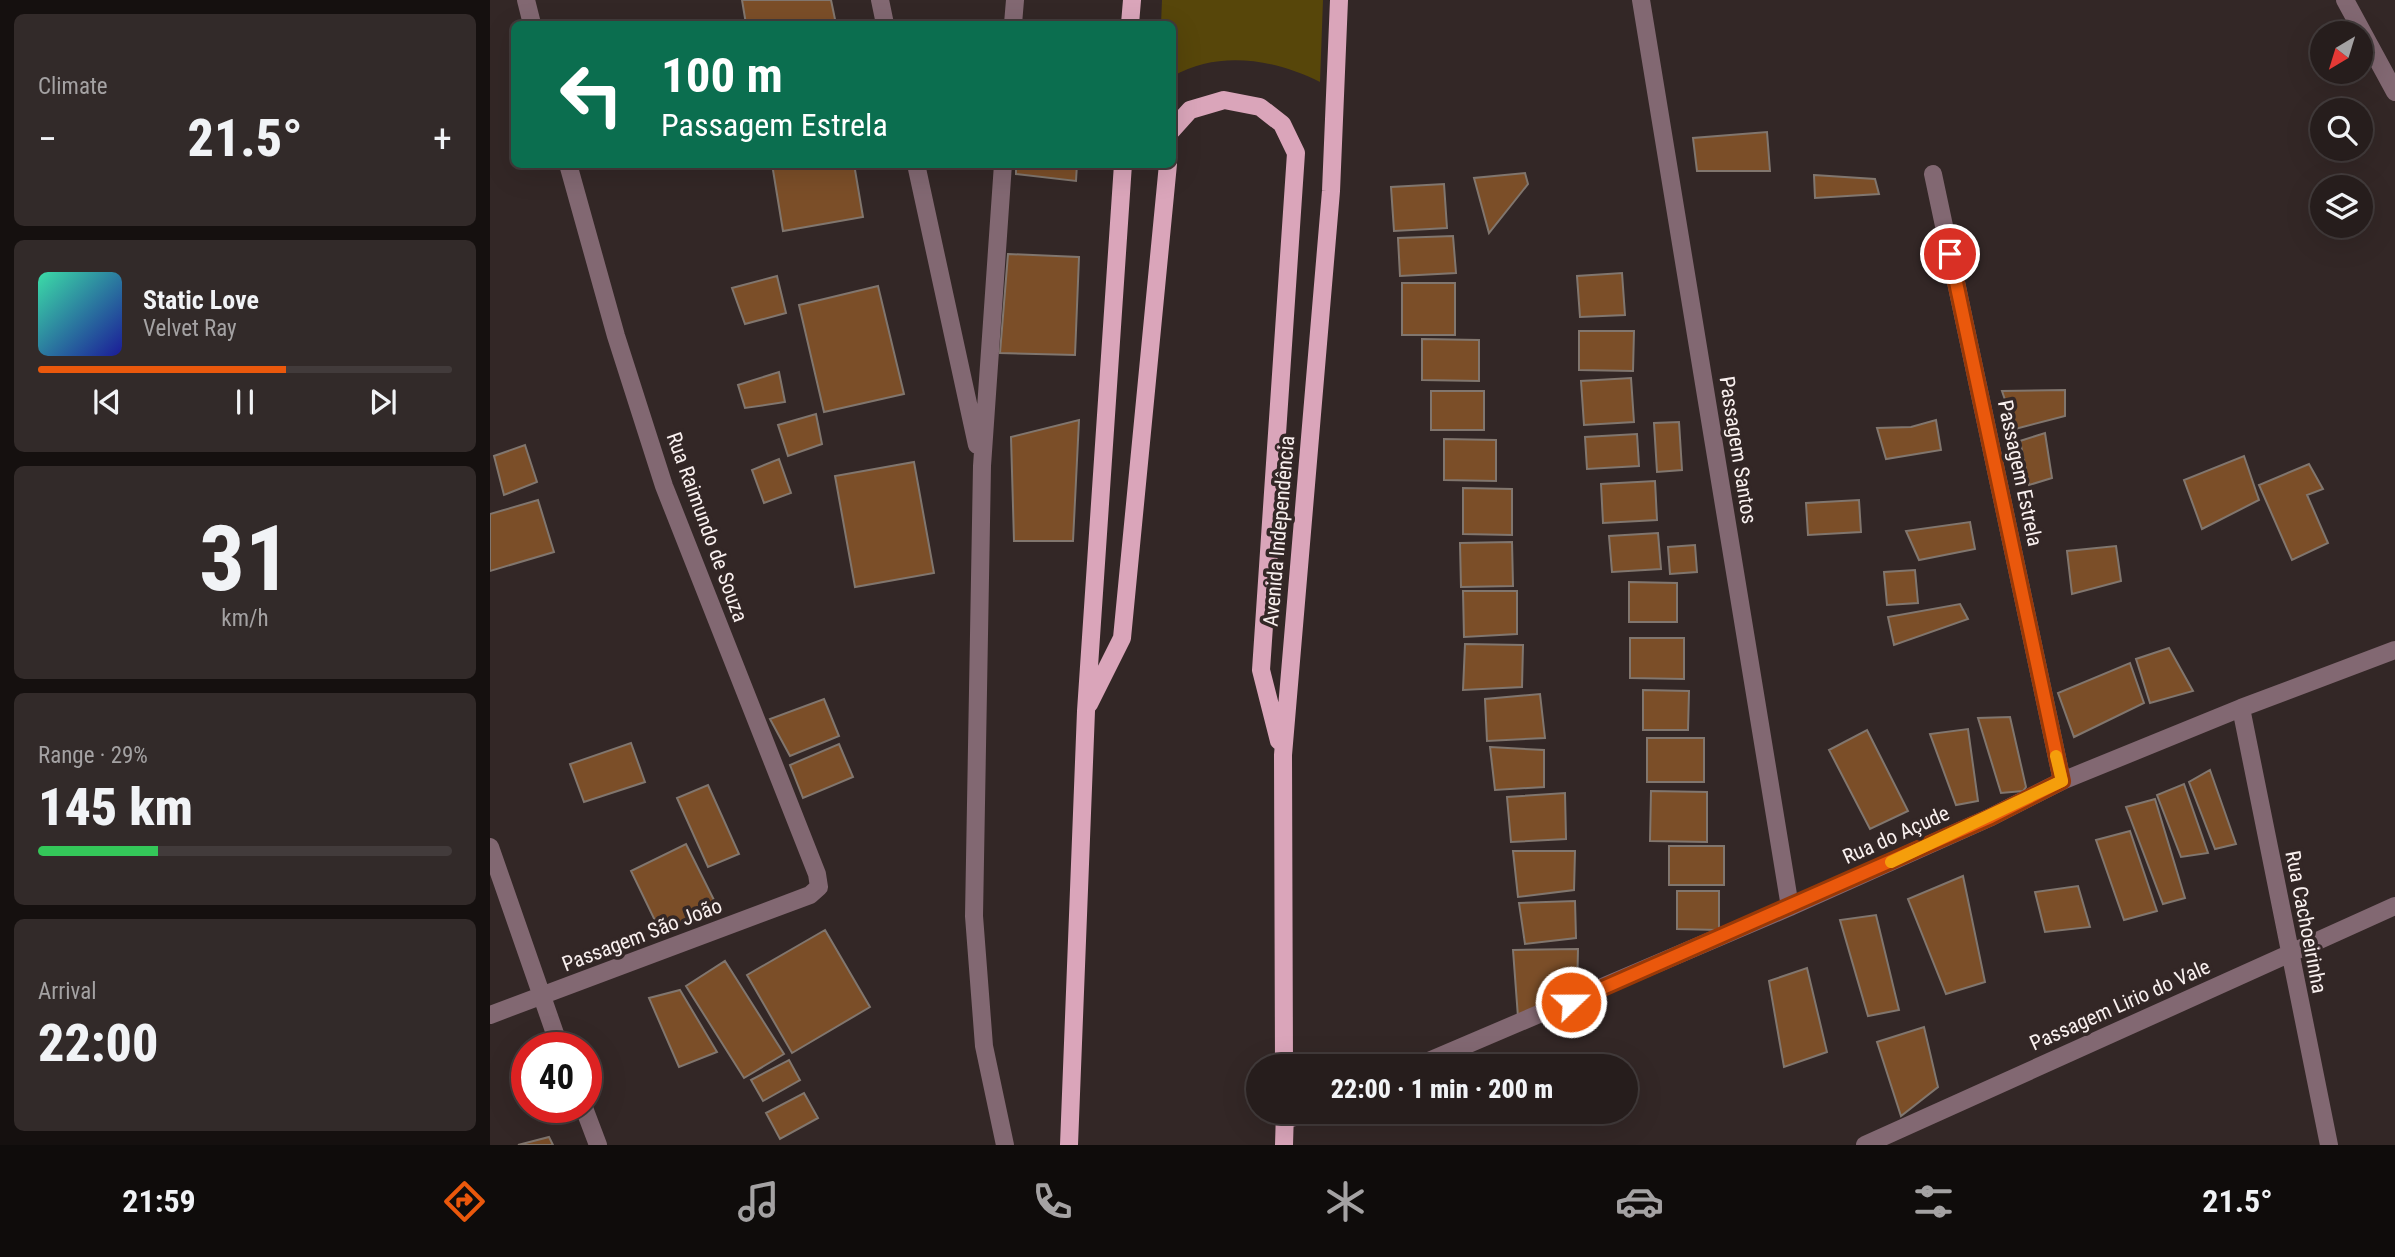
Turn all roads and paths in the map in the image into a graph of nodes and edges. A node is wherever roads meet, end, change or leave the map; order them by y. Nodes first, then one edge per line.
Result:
1 (526, 0) edge
2 (880, 0) edge
3 (1015, 0) edge
4 (1132, 0) edge
5 (1339, 0) edge
6 (1642, 0) edge
7 (2345, 0) edge
8 (531, 21) edge
9 (884, 21) edge
10 (1013, 21) edge
11 (1130, 21) edge
12 (2395, 92) edge
13 (1176, 126) edge
14 (569, 168) edge
15 (917, 168) edge
16 (1003, 168) edge
17 (1123, 168) edge
18 (1168, 168) edge
19 (1933, 174) dead end
20 (982, 466) junction
21 (2395, 650) edge
22 (2241, 708) junction
23 (1086, 711) junction
24 (1283, 755) junction
25 (2062, 781) junction
26 (490, 848) edge
27 (810, 895) joint
28 (2395, 906) edge
29 (1790, 907) junction
30 (2288, 954) junction
31 (540, 998) junction
32 (490, 1015) edge
33 (554, 1032) edge
34 (1284, 1054) edge
35 (1445, 1054) edge
36 (590, 1123) edge
37 (1285, 1124) edge
38 (598, 1145) edge
39 (1005, 1145) edge
40 (1069, 1145) edge
41 (1284, 1145) edge
42 (1865, 1145) edge
43 (2329, 1145) edge

1 - 8 street
2 - 9 street
3 - 10 street
4 - 11 main road
5 - 24 main road, Avenida Independência
6 - 29 street, Passagem Santos
7 - 12 street
13 - 24 main road
14 - 27 street, Rua Raimundo de Souza
15 - 20 street
16 - 20 street
17 - 23 main road
18 - 23 main road
19 - 25 street, Passagem Estrela
20 - 39 street
21 - 22 street, Rua do Açude
22 - 25 street, Rua do Açude
22 - 30 street, Rua Cachoeirinha
23 - 40 main road
24 - 34 main road, Avenida Independência
25 - 29 street, Rua do Açude
26 - 31 street
27 - 31 street, Passagem São João
28 - 30 street, Passagem Lirio do Vale
29 - 35 street, Rua do Açude
30 - 42 street, Passagem Lirio do Vale
30 - 43 street, Rua Cachoeirinha
31 - 32 street, Passagem São João
31 - 33 street
36 - 38 street
37 - 41 main road

